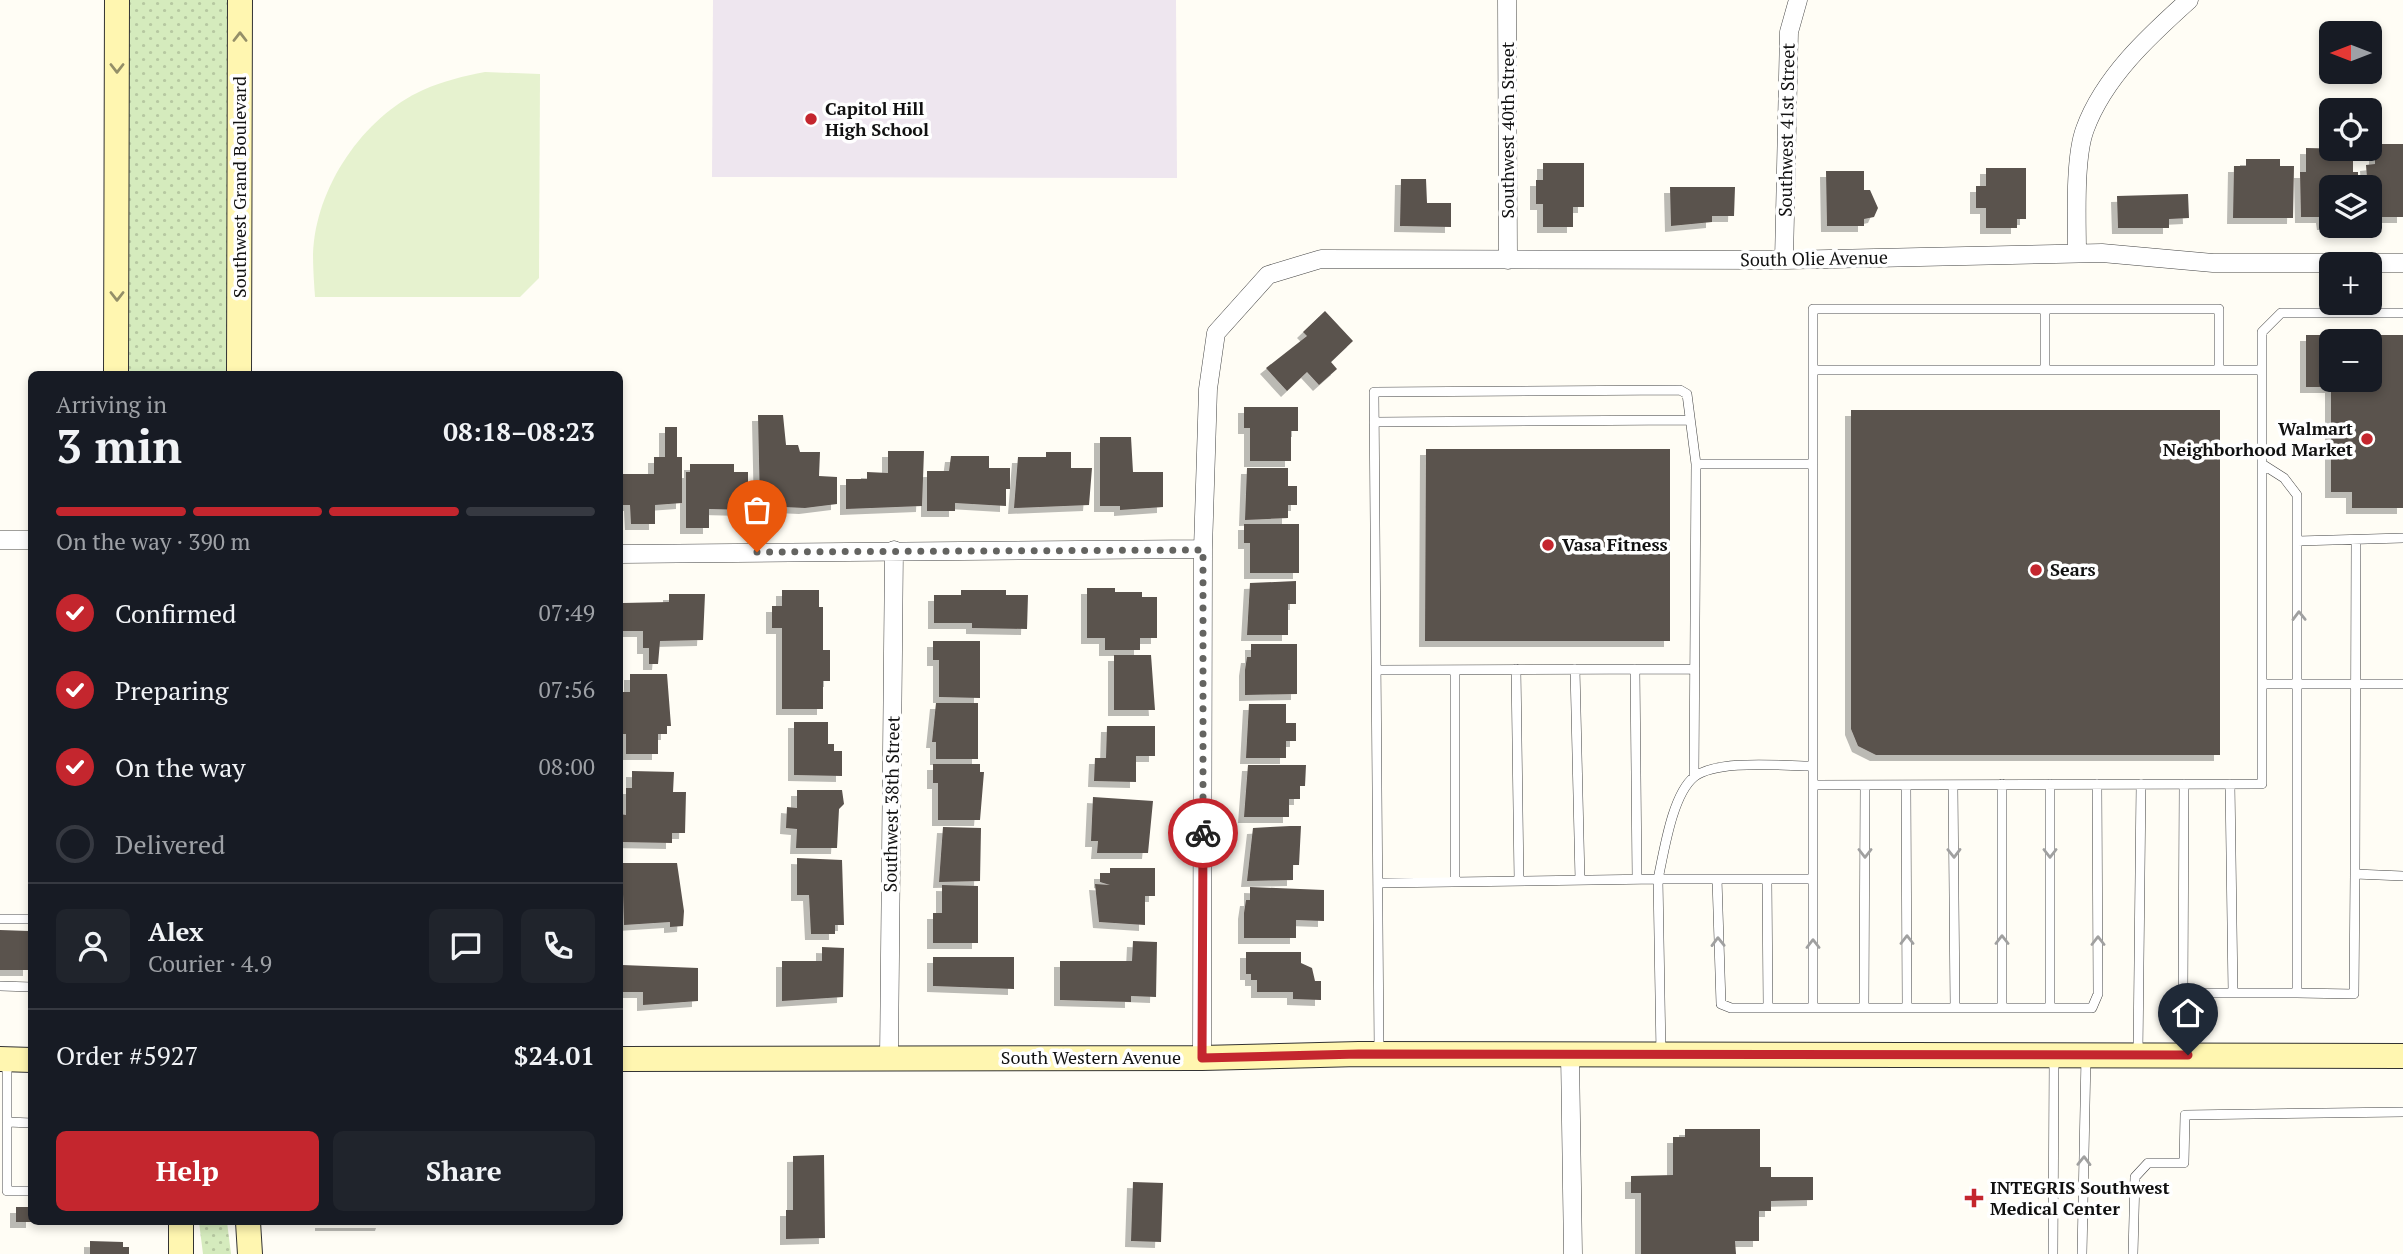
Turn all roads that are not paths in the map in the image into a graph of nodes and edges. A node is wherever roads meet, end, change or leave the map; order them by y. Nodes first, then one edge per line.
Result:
1 (117, 0) edge
2 (240, 0) edge
3 (1507, 0) edge
4 (1798, 0) edge
5 (2189, 0) edge
6 (2077, 253) junction
7 (1508, 260) junction
8 (1784, 260) junction
9 (2403, 263) edge
10 (2045, 309) junction
11 (2403, 313) edge
12 (1813, 370) junction
13 (2045, 370) junction
14 (2219, 370) junction
15 (2262, 370) junction
16 (116, 371) edge
17 (239, 371) edge
18 (1690, 420) junction
19 (1374, 422) junction
20 (1696, 464) junction
21 (1813, 464) junction
22 (2262, 464) junction
23 (2403, 538) edge
24 (0, 540) edge
25 (28, 540) edge
26 (2356, 540) junction
27 (2298, 541) junction
28 (894, 550) junction
29 (1203, 550) junction
30 (623, 554) edge
31 (1516, 669) junction
32 (1575, 669) junction
33 (1635, 669) junction
34 (1695, 669) junction
35 (1378, 670) junction
36 (1455, 670) junction
37 (2356, 683) junction
38 (2262, 684) junction
39 (2300, 684) junction
40 (2403, 684) edge
41 (1812, 766) junction
42 (1694, 777) junction
43 (2002, 784) junction
44 (2050, 784) junction
45 (2097, 784) junction
46 (2141, 784) junction
47 (2184, 784) junction
48 (2230, 784) junction
49 (1813, 785) junction
50 (1865, 785) junction
51 (1906, 785) junction
52 (1953, 785) junction
53 (2355, 874) junction
54 (2403, 876) edge
55 (1658, 879) junction
56 (1717, 879) junction
57 (1813, 879) junction
58 (1580, 880) junction
59 (1637, 880) junction
60 (1767, 880) junction
61 (1519, 881) junction
62 (1455, 882) junction
63 (1379, 883) junction
64 (0, 919) edge
65 (28, 919) edge
66 (0, 986) edge
67 (28, 987) edge
68 (2233, 993) junction
69 (2298, 993) junction
70 (1768, 1008) junction
71 (1813, 1008) junction
72 (1864, 1008) junction
73 (1907, 1008) junction
74 (1955, 1008) junction
75 (2002, 1008) junction
76 (2050, 1008) junction
77 (1379, 1054) junction
78 (1570, 1054) junction
79 (2054, 1055) junction
80 (2086, 1055) junction
81 (2138, 1055) junction
82 (1661, 1056) junction
83 (2403, 1056) edge
84 (889, 1058) junction
85 (1202, 1058) junction
86 (3, 1059) edge
87 (28, 1059) edge
88 (623, 1059) edge
89 (2403, 1112) edge
90 (7, 1122) junction
91 (28, 1123) edge
92 (28, 1191) edge
93 (181, 1225) edge
94 (248, 1225) edge
95 (181, 1254) edge
96 (250, 1254) edge
97 (1573, 1254) edge
98 (2053, 1254) edge
99 (2082, 1254) edge
100 (2133, 1254) edge

1 -> 16 main road
17 -> 2 main road, Southwest Grand Boulevard
3 - 7 street, Southwest 40th Street
4 - 8 street, Southwest 41st Street
5 - 6 street
6 - 8 street, South Olie Avenue
6 - 9 street, South Olie Avenue
7 - 8 street, South Olie Avenue
7 - 29 street, South Olie Avenue
10 - 12 lane
10 - 13 lane
10 - 14 lane
11 - 15 lane
12 - 13 lane
12 - 21 lane
13 - 14 lane
14 - 15 lane
15 - 22 lane
18 - 19 lane
18 - 19 lane
18 - 20 lane
19 - 35 lane
20 - 21 lane
20 - 34 lane
21 - 41 lane
22 - 27 lane
22 - 38 lane
23 - 26 lane
24 - 25 street
26 - 27 lane
26 - 37 lane
39 -> 27 lane
28 - 29 street
28 - 30 street
28 - 84 street, Southwest 38th Street
29 - 85 street, South Olie Avenue
31 - 32 lane
31 - 36 lane
31 - 61 lane
32 - 33 lane
32 - 58 lane
33 - 34 lane
33 - 59 lane
34 - 42 lane
35 - 36 lane
35 - 63 lane
36 - 62 lane
37 - 39 lane
37 - 40 lane
37 - 53 lane
38 - 39 lane
38 - 48 lane
39 - 69 lane
41 - 42 lane
41 - 49 lane
42 - 55 lane
43 - 44 lane
43 - 52 lane
75 -> 43 lane
44 - 45 lane
44 -> 76 lane
45 - 46 lane
76 -> 45 lane
46 - 47 lane
46 - 81 lane
47 - 48 lane
47 - 68 lane
48 - 68 lane
49 - 50 lane
49 - 57 lane
50 - 51 lane
50 -> 72 lane
51 - 52 lane
73 -> 51 lane
52 -> 74 lane
53 - 54 lane
53 - 69 lane
55 - 56 lane
55 - 59 lane
55 - 82 lane
56 - 60 lane
70 -> 56 lane
57 - 60 lane
71 -> 57 lane
58 - 59 lane
58 - 61 lane
60 - 70 lane
61 - 62 lane
62 - 63 lane
63 - 77 lane
64 - 65 lane
66 - 67 lane
68 - 69 lane
70 - 71 lane
71 - 72 lane
72 - 73 lane
73 - 74 lane
74 - 75 lane
75 - 76 lane
77 - 78 main road, South Western Avenue
77 - 85 main road, South Western Avenue
78 - 82 main road, South Western Avenue
78 - 97 street
79 - 80 main road, South Western Avenue
79 - 82 main road, South Western Avenue
79 - 98 lane
80 - 81 main road, South Western Avenue
99 -> 80 lane
81 - 83 main road, South Western Avenue
84 - 85 main road, South Western Avenue
84 - 88 main road, South Western Avenue
86 - 87 main road
86 - 90 lane
89 - 100 lane
90 - 91 lane
90 - 92 lane
93 - 95 main road
94 - 96 main road

